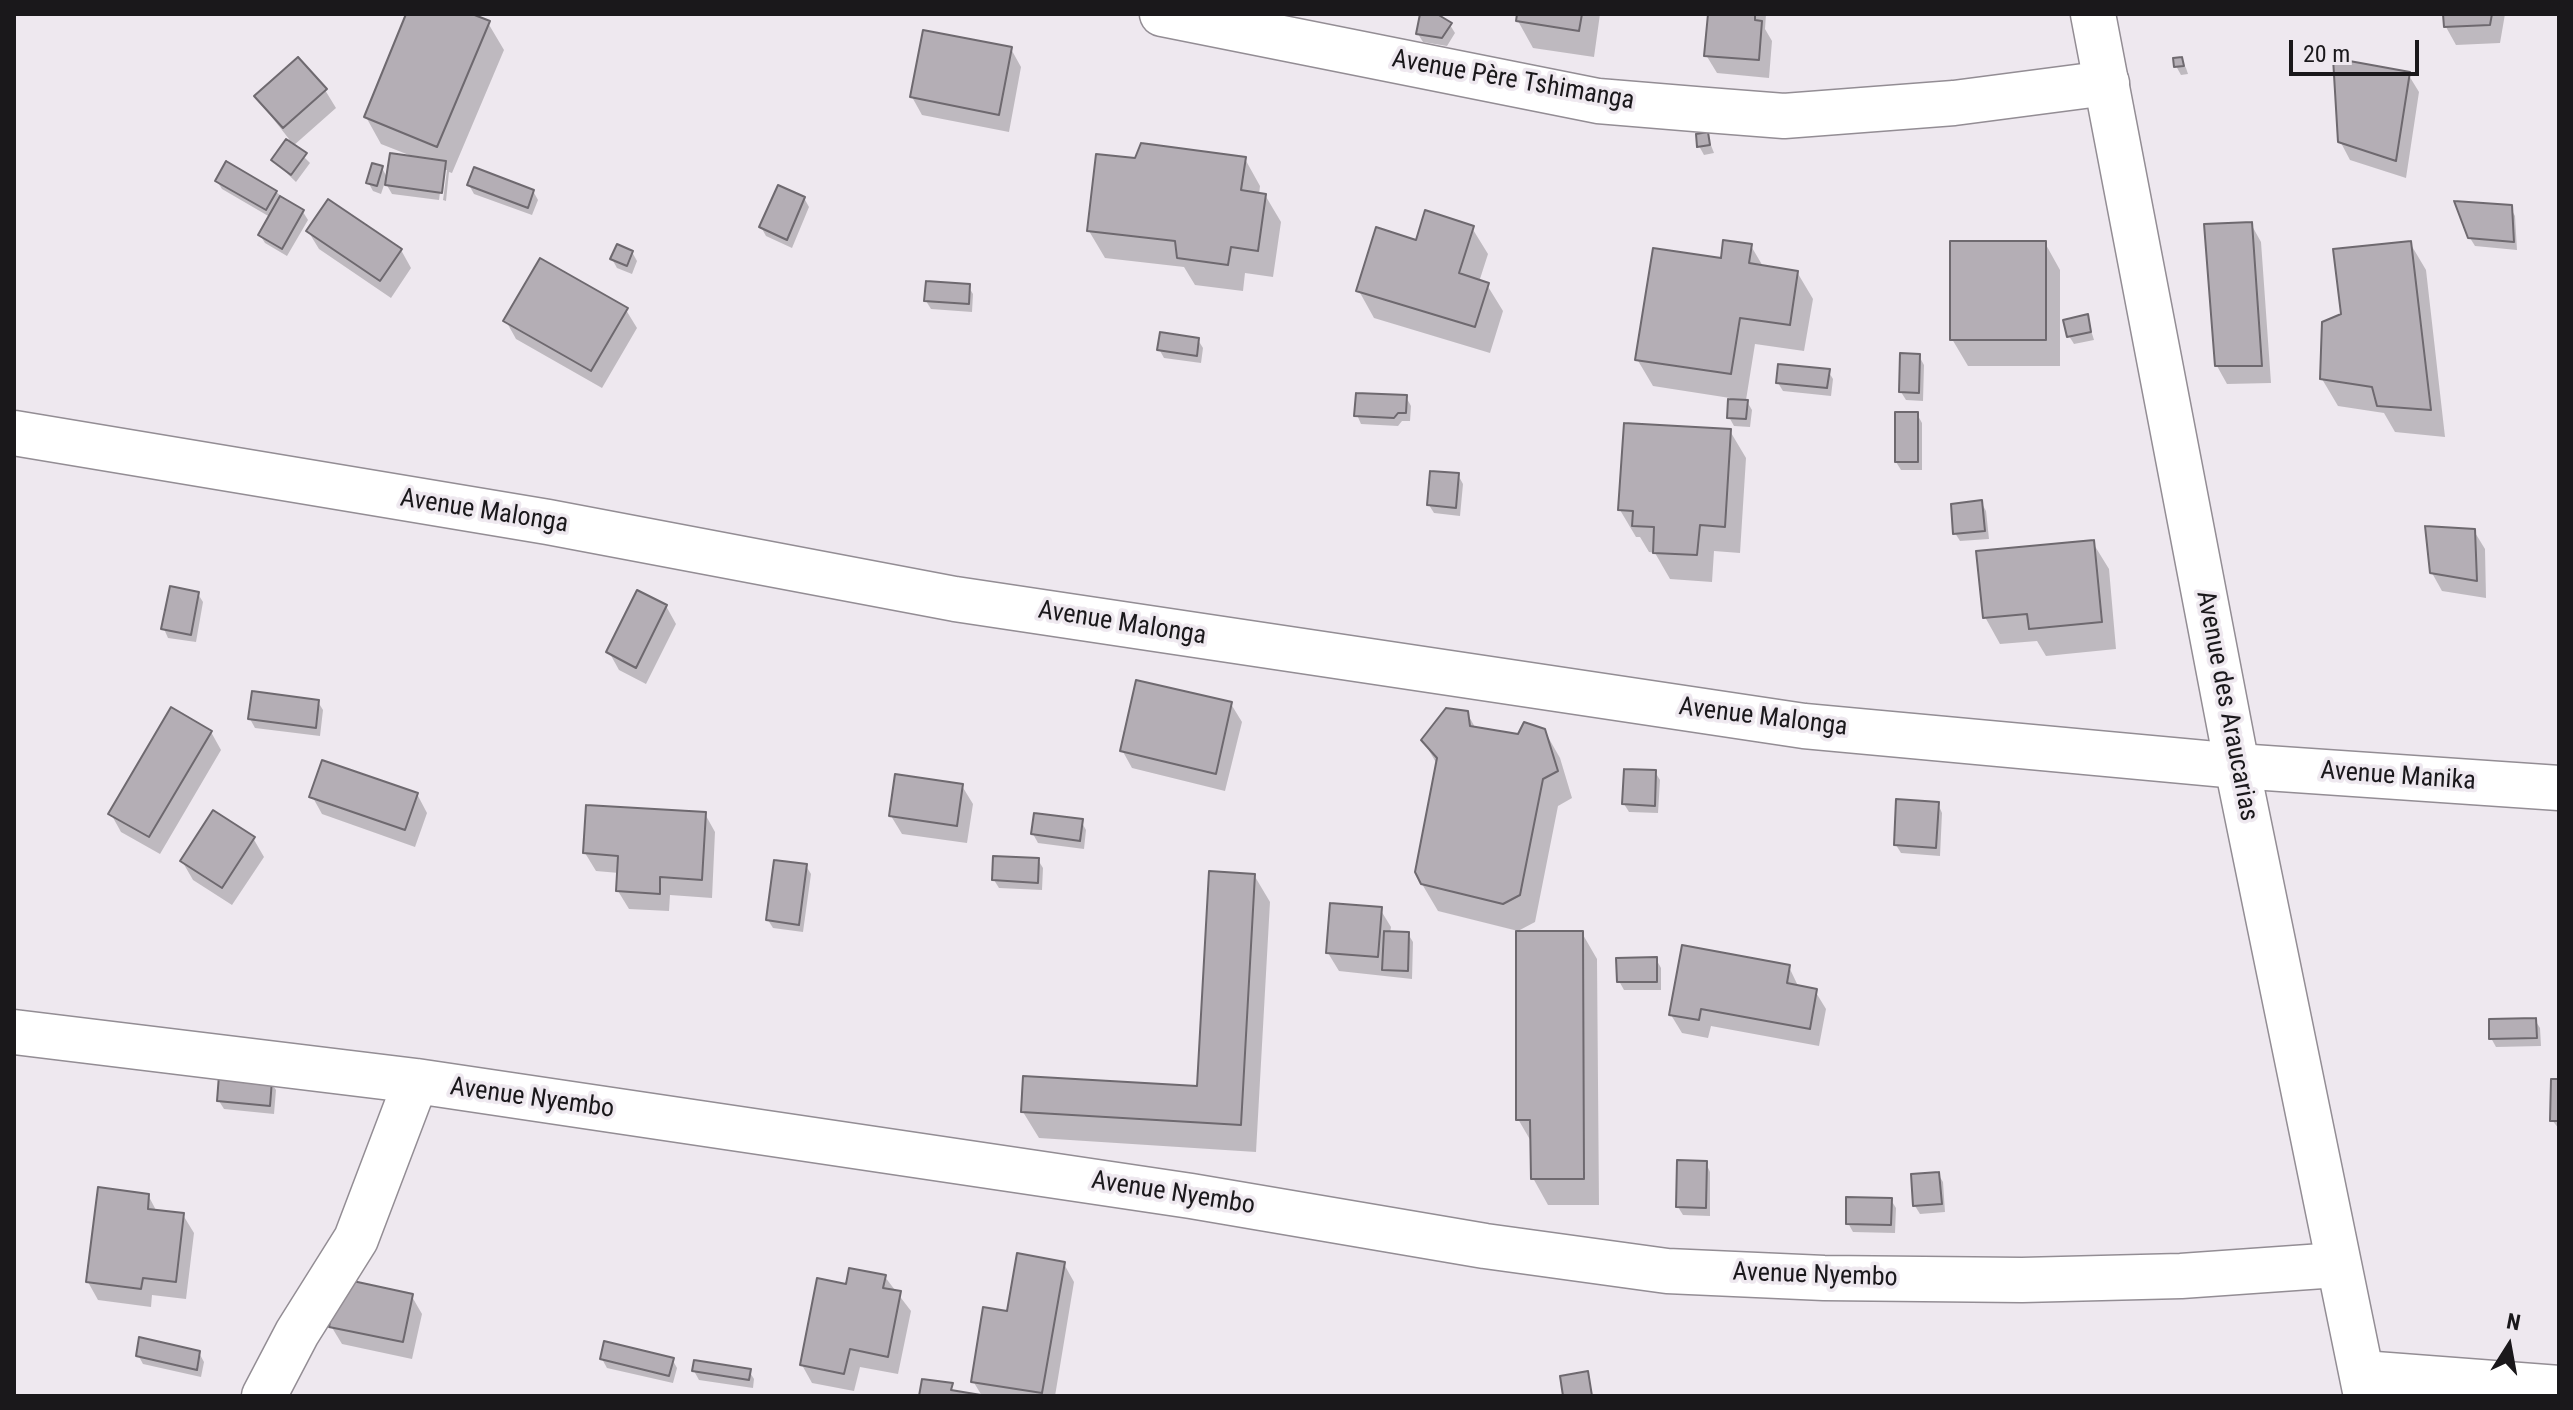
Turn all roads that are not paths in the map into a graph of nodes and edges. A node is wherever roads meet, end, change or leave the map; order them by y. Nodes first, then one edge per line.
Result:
1 (1162, 14) edge
2 (2093, 14) edge
3 (2107, 83) junction
4 (14, 433) edge
5 (2237, 766) junction
6 (2559, 788) edge
7 (14, 1032) edge
8 (416, 1081) junction
9 (2337, 1265) junction
10 (2364, 1384) edge
11 (2559, 1388) edge
12 (264, 1396) edge

1 - 3 street, Avenue Père Tshimanga
2 - 3 street, Avenue des Araucarias
3 - 5 street, Avenue des Araucarias
4 - 5 street, Avenue Malonga
5 - 6 street, Avenue Manika
5 - 9 street, Avenue des Araucarias
7 - 8 street, Avenue Nyembo
8 - 9 street, Avenue Nyembo
8 - 12 street
9 - 10 street, Avenue des Araucarias
10 - 11 street

